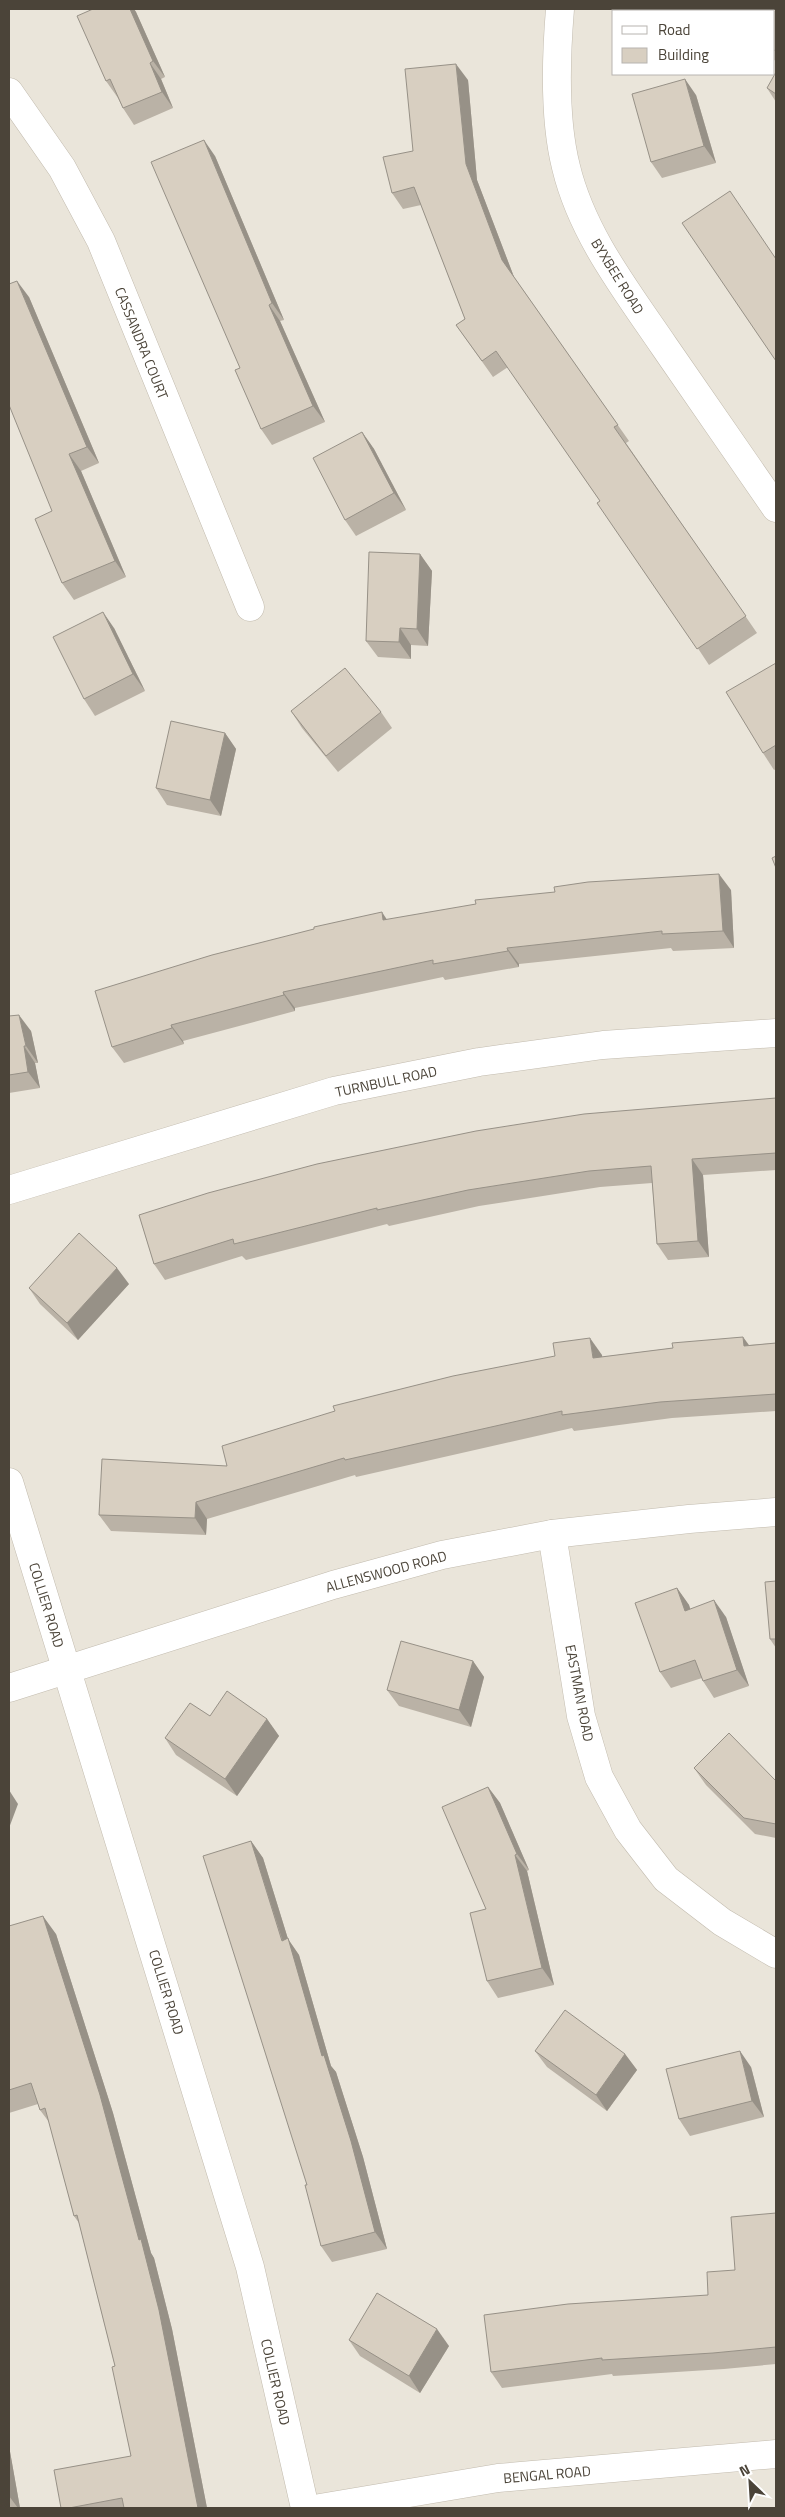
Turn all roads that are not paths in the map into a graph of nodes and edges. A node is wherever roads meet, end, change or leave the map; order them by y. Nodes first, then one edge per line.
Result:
1 (560, 9) edge
2 (9, 92) edge
3 (776, 508) edge
4 (250, 607) dead end
5 (776, 1033) edge
6 (9, 1190) edge
7 (9, 1482) edge
8 (776, 1512) edge
9 (552, 1534) junction
10 (67, 1669) junction
11 (9, 1688) edge
12 (776, 1954) edge
13 (776, 2454) edge
14 (305, 2508) edge
15 (320, 2508) edge

1 - 3 street, BYXBEE ROAD
2 - 4 street, CASSANDRA COURT
5 - 6 street, TURNBULL ROAD
7 - 10 street, COLLIER ROAD
8 - 9 street, ALLENSWOOD ROAD
9 - 10 street, ALLENSWOOD ROAD
9 - 12 street, EASTMAN ROAD
10 - 11 street, ALLENSWOOD ROAD
10 - 14 street, COLLIER ROAD
13 - 15 street, BENGAL ROAD

